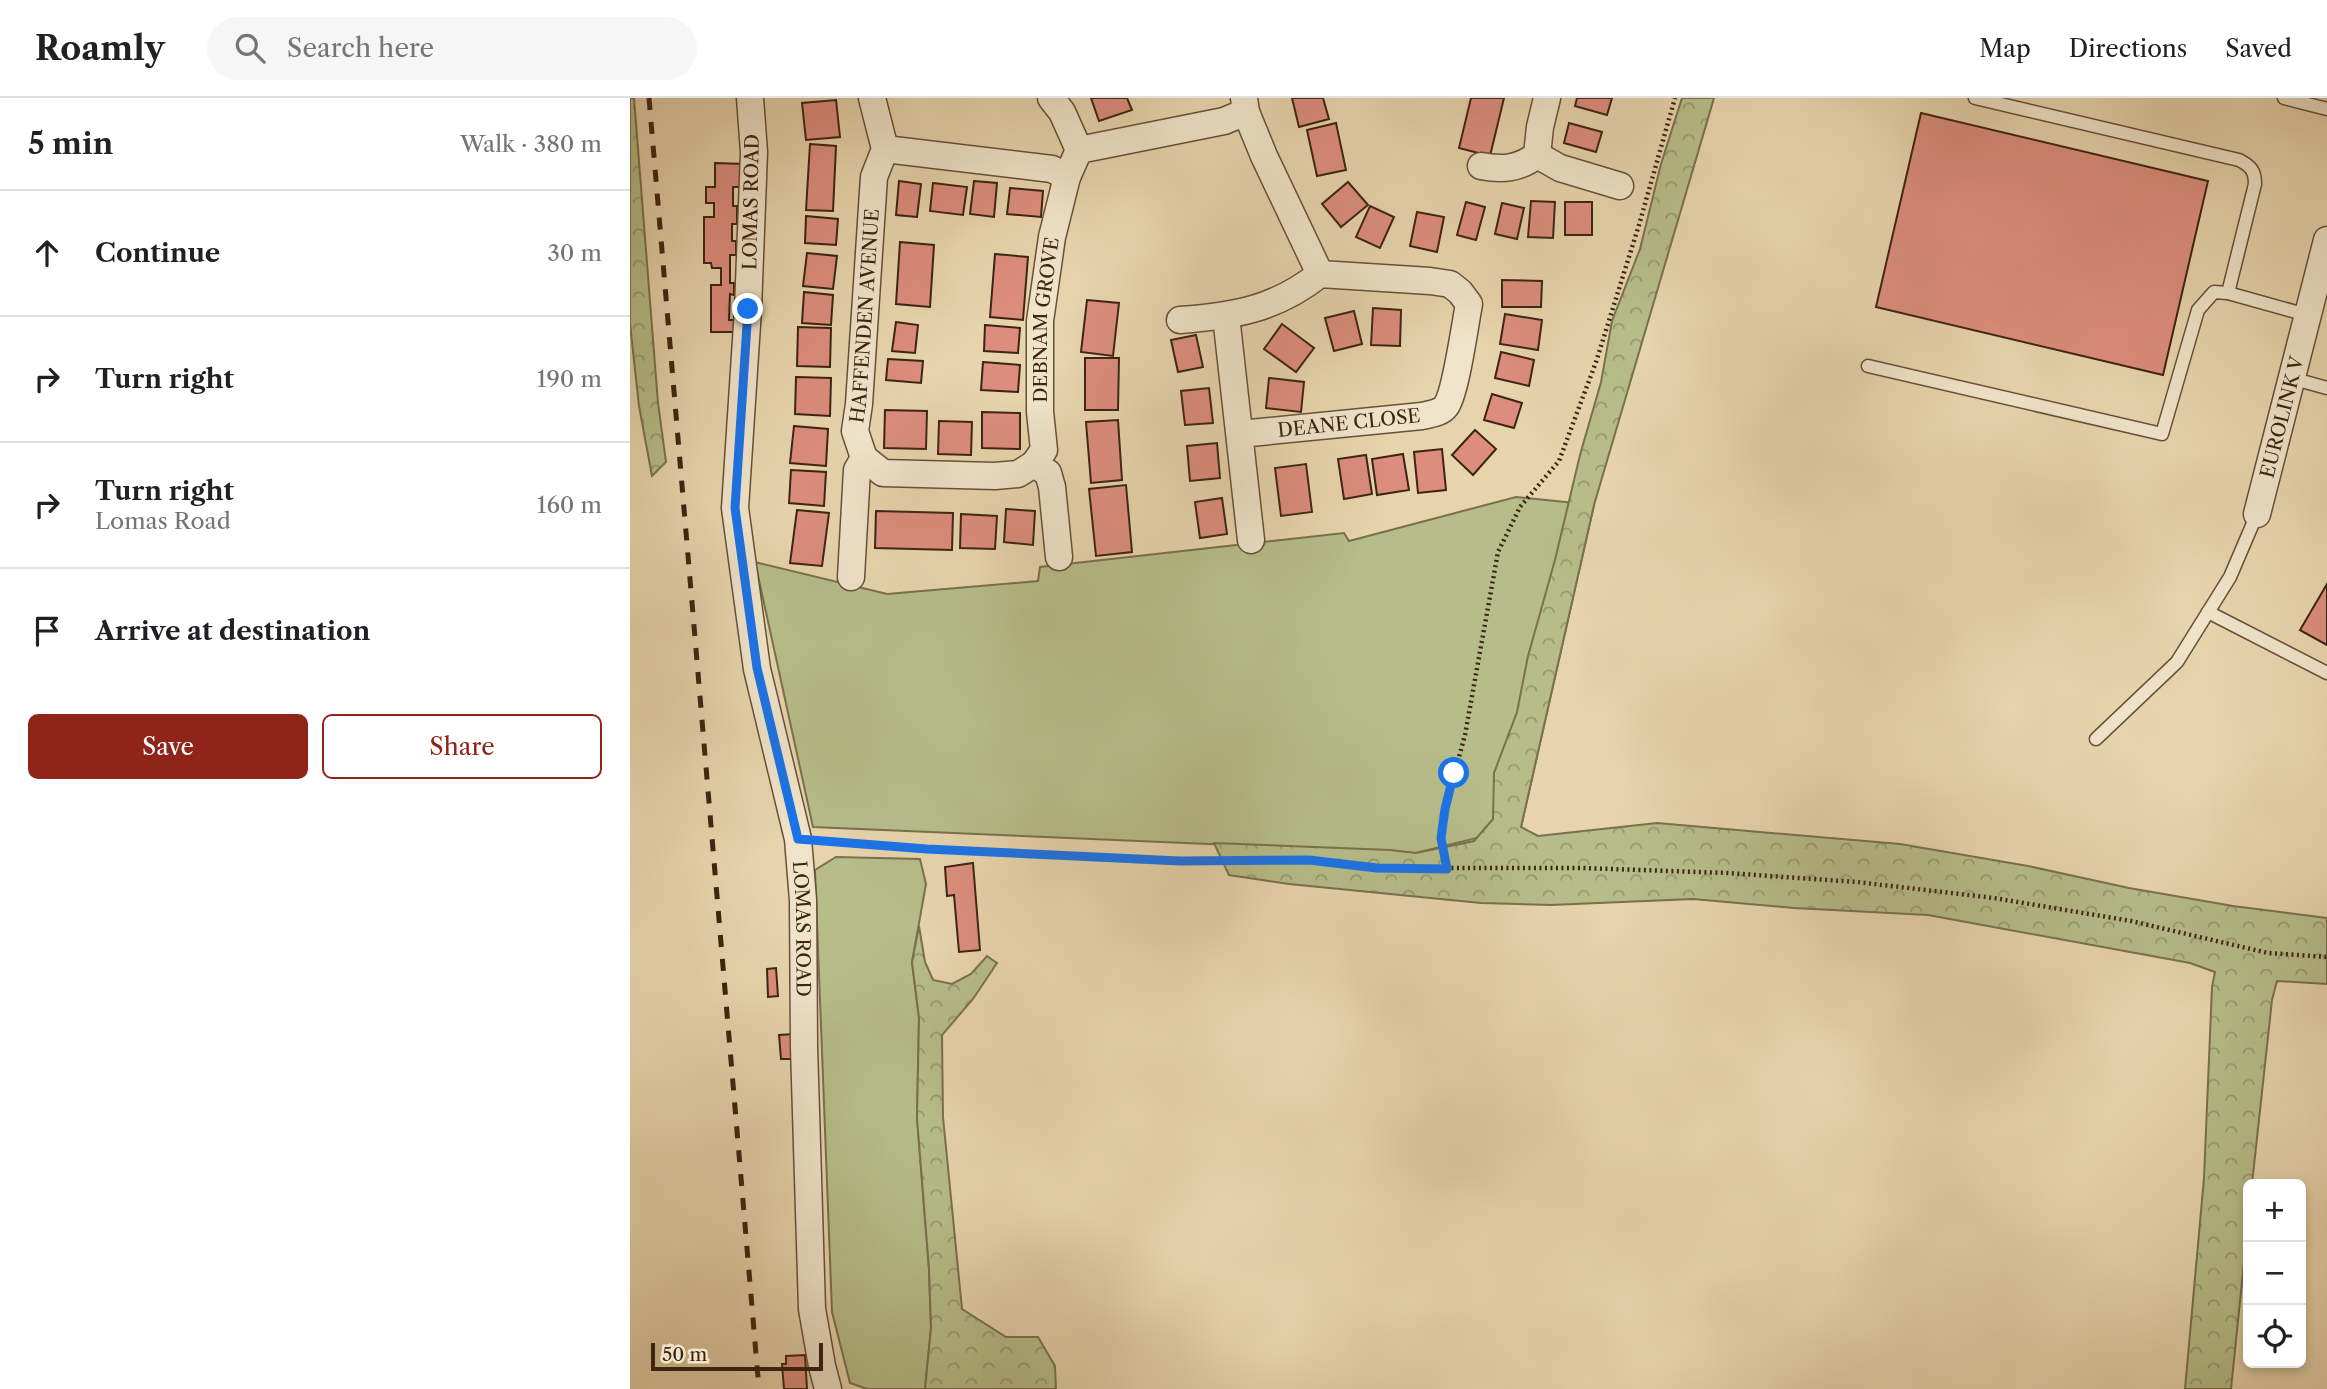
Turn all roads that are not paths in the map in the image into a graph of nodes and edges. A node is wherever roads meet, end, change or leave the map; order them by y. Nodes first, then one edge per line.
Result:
1 (750, 98) edge
2 (873, 98) edge
3 (1051, 98) edge
4 (1547, 98) edge
5 (1975, 98) edge
6 (2284, 98) edge
7 (1245, 105) edge
8 (2327, 109) edge
9 (885, 149) junction
10 (1079, 150) junction
11 (1537, 155) junction
12 (1481, 166) dead end
13 (1067, 177) junction
14 (1620, 186) dead end
15 (2327, 240) edge
16 (1320, 274) junction
17 (2228, 293) junction
18 (2307, 315) junction
19 (1226, 316) junction
20 (1180, 320) dead end
21 (1868, 366) dead end
22 (2291, 379) junction
23 (2327, 388) edge
24 (1240, 434) junction
25 (864, 458) junction
26 (1034, 464) junction
27 (2257, 514) joint
28 (1251, 540) dead end
29 (1059, 557) dead end
30 (851, 577) dead end
31 (2208, 612) junction
32 (2327, 673) edge
33 (2096, 739) dead end
34 (828, 1389) edge

1 - 34 street, LOMAS ROAD
2 - 9 street
3 - 10 street
4 - 11 street
5 - 17 lane
6 - 8 lane
7 - 10 street
7 - 16 street
9 - 13 street
9 - 25 street, HAFFENDEN AVENUE
10 - 13 street, DEBNAM GROVE
11 - 12 street
11 - 14 street
13 - 26 street, DEBNAM GROVE
15 - 18 street, EUROLINK V
16 - 19 street
16 - 24 street, DEANE CLOSE
17 - 18 lane
17 - 21 lane
18 - 22 street, EUROLINK V
19 - 20 street
19 - 24 street
22 - 23 lane
22 - 27 street, EUROLINK V
24 - 28 street
25 - 26 street
25 - 30 street, HAFFENDEN AVENUE
26 - 29 street
27 - 31 lane
31 - 32 lane
31 - 33 lane

